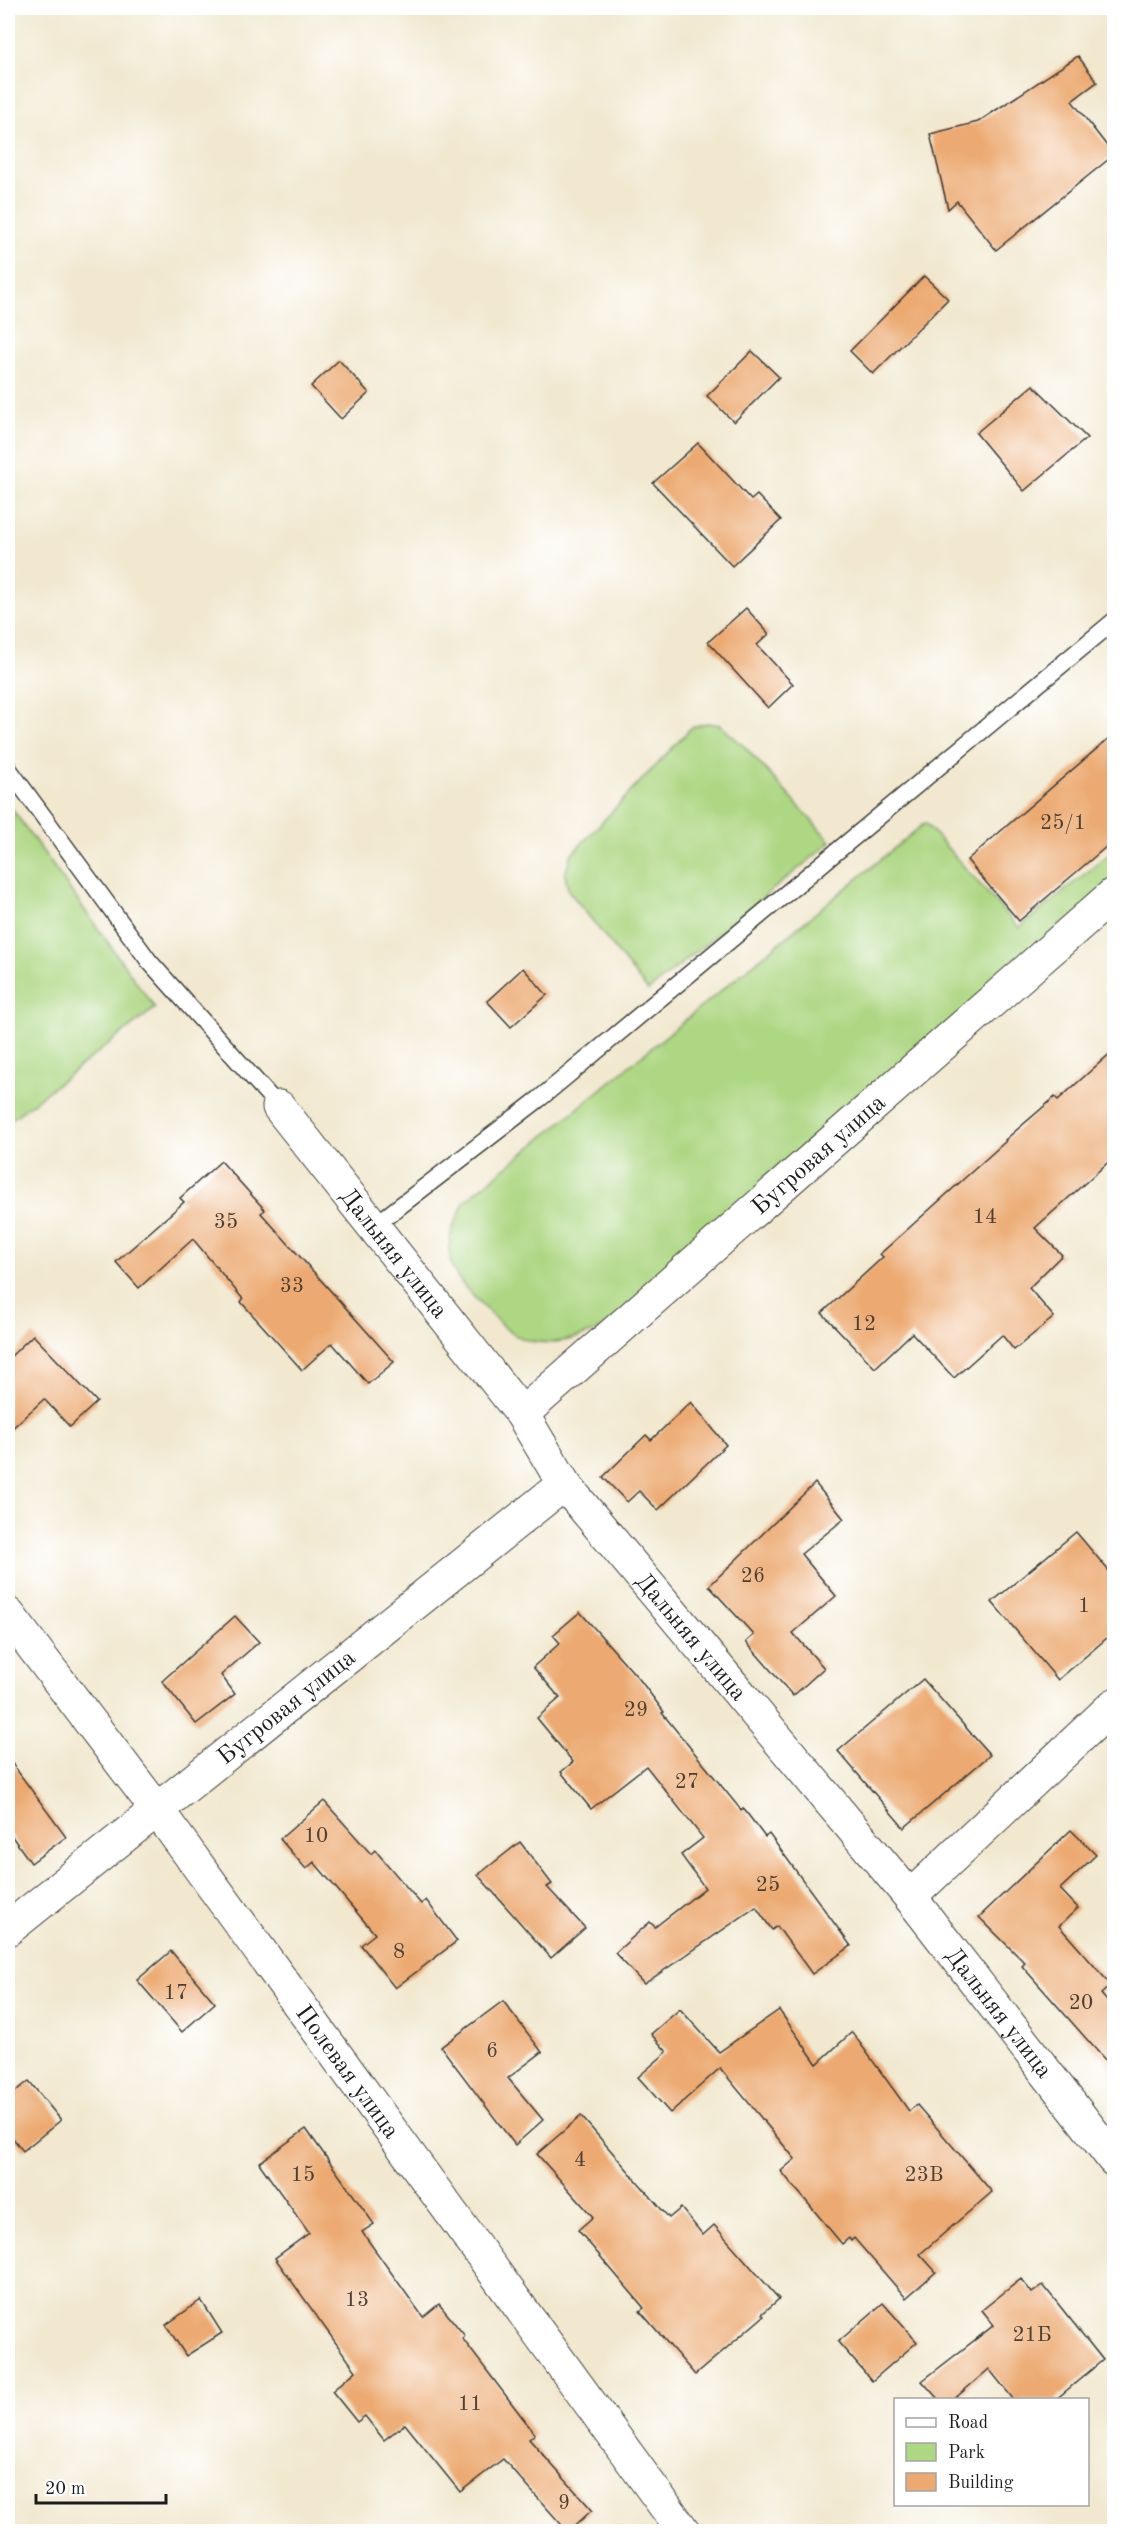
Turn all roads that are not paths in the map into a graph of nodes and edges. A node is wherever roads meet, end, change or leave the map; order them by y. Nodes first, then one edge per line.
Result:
1 (1114, 621) edge
2 (8, 768) edge
3 (1114, 894) edge
4 (279, 1107) joint
5 (374, 1226) junction
6 (522, 1414) junction
7 (564, 1484) junction
8 (8, 1614) edge
9 (1114, 1705) edge
10 (158, 1811) junction
11 (910, 1897) junction
12 (8, 1929) edge
13 (1114, 2160) edge
14 (684, 2532) edge

1 - 5 lane
2 - 4 lane
3 - 6 street, Бугровая улица
4 - 5 street, Дальняя улица
5 - 6 street, Дальняя улица
6 - 7 street, Дальняя улица
7 - 10 street, Бугровая улица
7 - 11 street, Дальняя улица
8 - 10 street, Полевая улица
9 - 11 street
10 - 12 street, Бугровая улица
10 - 14 street, Полевая улица
11 - 13 street, Дальняя улица

